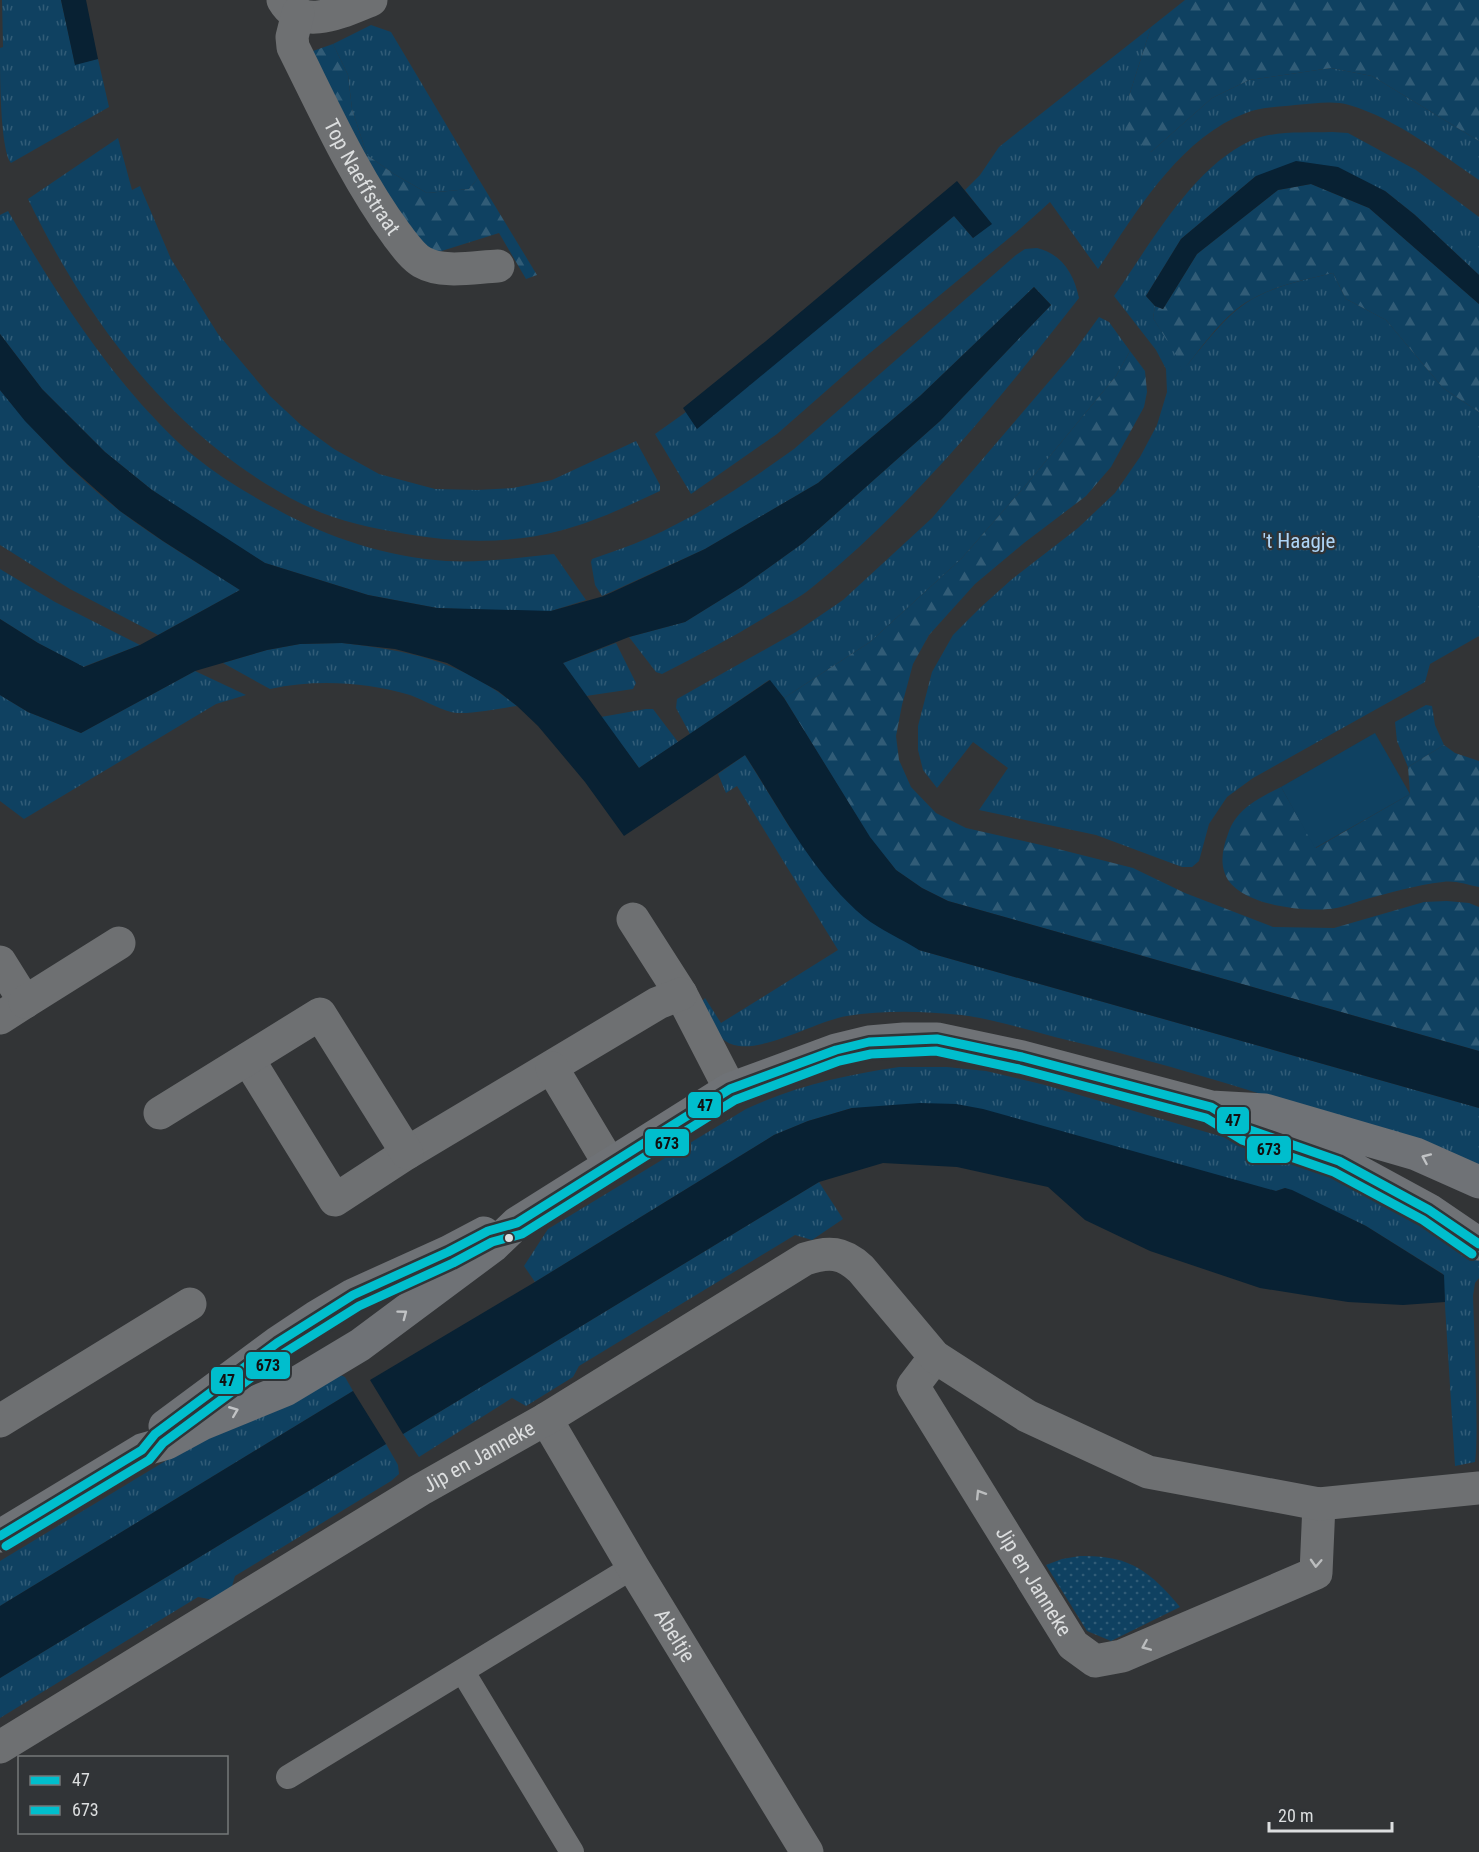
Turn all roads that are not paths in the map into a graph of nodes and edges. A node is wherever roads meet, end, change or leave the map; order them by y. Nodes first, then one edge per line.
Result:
1 (371, 0) edge
2 (290, 7) edge
3 (498, 266) dead end
4 (633, 919) dead end
5 (119, 943) dead end
6 (0, 962) edge
7 (681, 994) junction
8 (13, 1010) edge
9 (249, 1059) junction
10 (552, 1068) junction
11 (730, 1089) junction
12 (1211, 1107) junction
13 (160, 1113) dead end
14 (407, 1153) junction
15 (610, 1165) junction
16 (1479, 1182) edge
17 (518, 1223) junction
18 (1479, 1244) edge
19 (190, 1304) dead end
20 (935, 1358) junction
21 (546, 1419) junction
22 (0, 1421) edge
23 (142, 1450) junction
24 (1479, 1488) edge
25 (1319, 1504) junction
26 (2, 1530) edge
27 (633, 1567) junction
28 (463, 1672) junction
29 (0, 1747) edge
30 (288, 1777) dead end
31 (572, 1852) edge
32 (807, 1852) edge

1 - 2 street, Top Naeffstraat
2 - 3 street, Top Naeffstraat
4 - 7 street
5 - 8 street
6 - 8 street
7 - 10 street
7 - 11 street
9 - 13 street
9 - 14 street
9 - 14 street
10 - 14 street
10 - 15 street
11 - 12 street
11 - 15 street
16 -> 12 street
12 - 18 street
15 - 17 street
23 -> 17 street
17 - 23 street
19 - 22 street
20 - 21 street, Jip en Janneke
20 - 25 street, Jip en Janneke
25 -> 20 street, Jip en Janneke
21 - 27 street, Abeltje
21 - 29 street, Jip en Janneke
23 - 26 street
24 - 25 street, Jip en Janneke
27 - 28 lane
27 - 32 street, Abeltje
28 - 30 lane
28 - 31 lane

